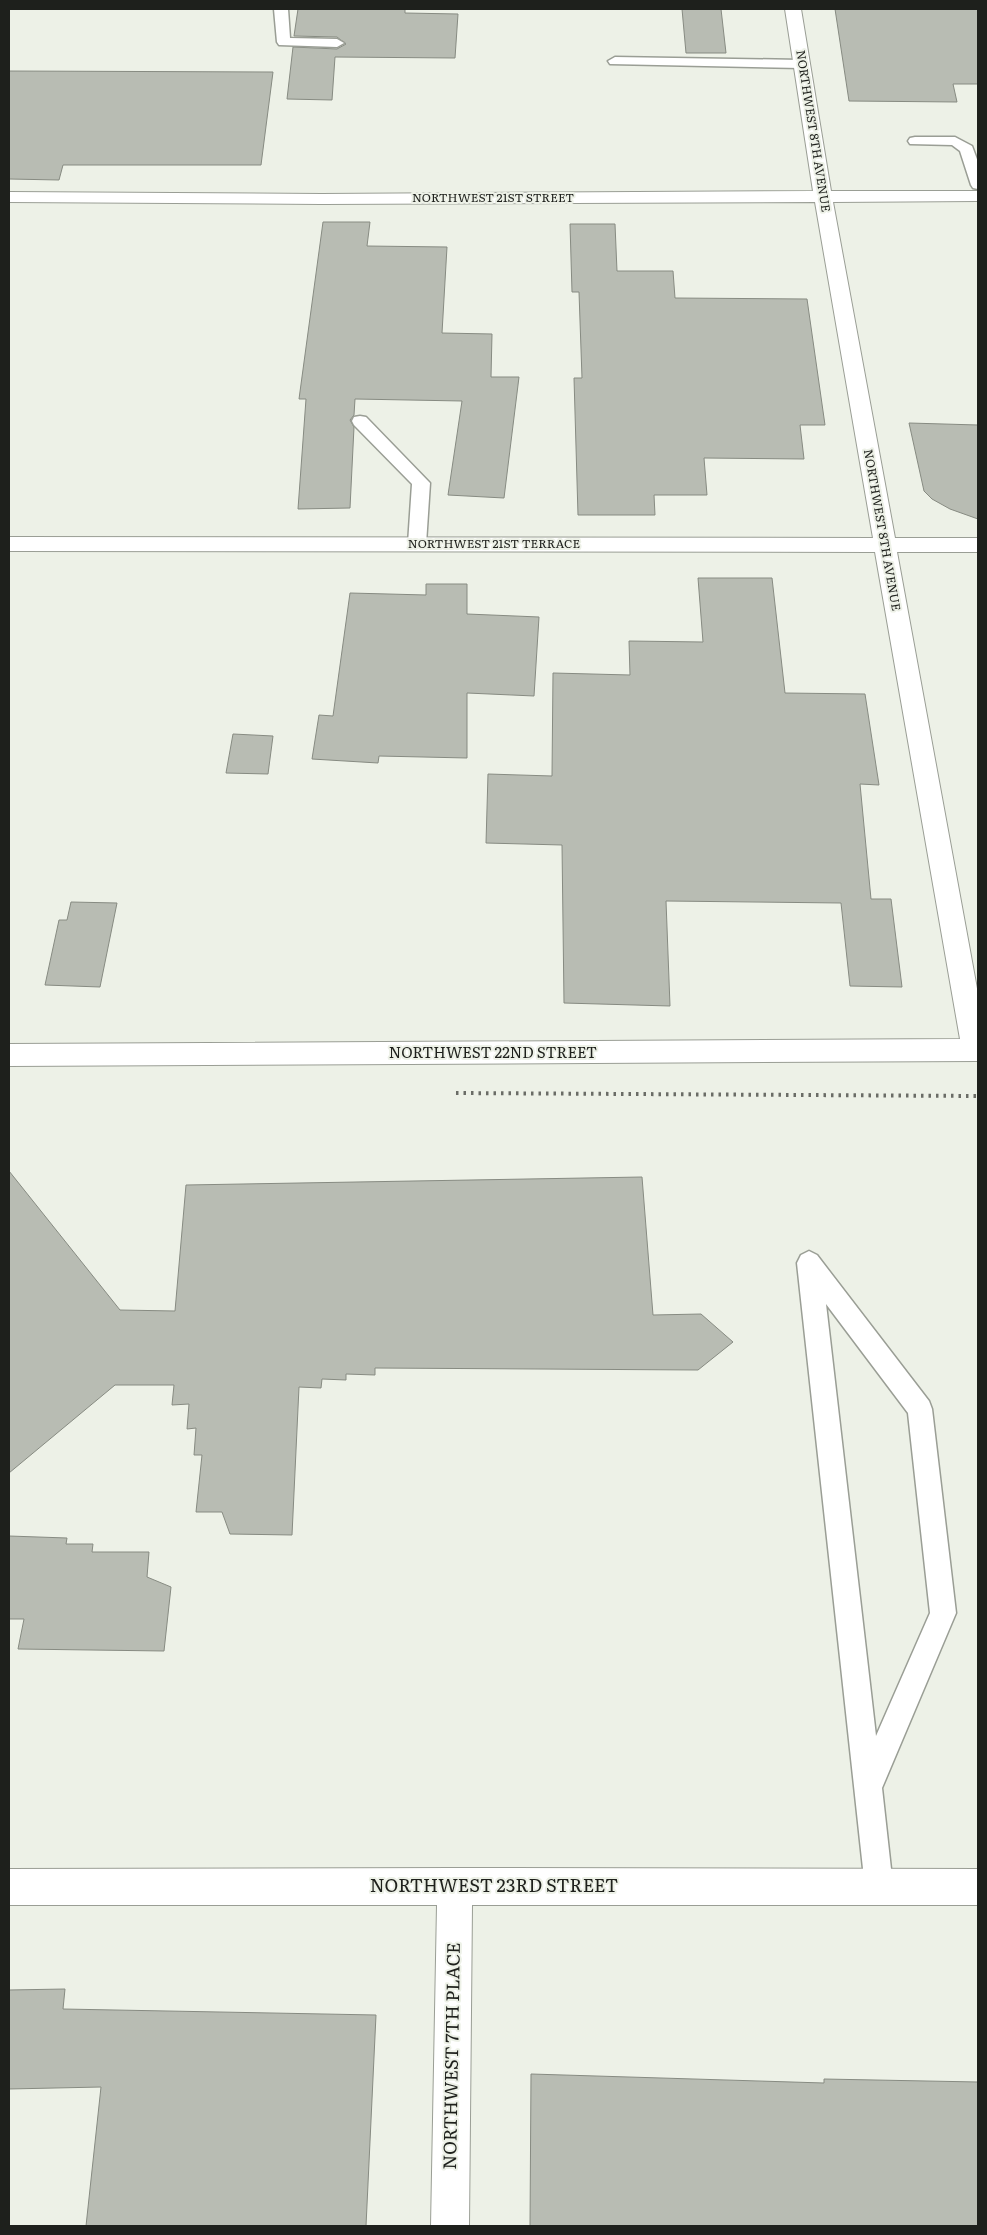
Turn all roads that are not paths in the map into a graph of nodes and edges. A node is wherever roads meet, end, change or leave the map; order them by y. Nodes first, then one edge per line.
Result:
1 (281, 9) edge
2 (793, 9) edge
3 (337, 43) dead end
4 (616, 61) dead end
5 (801, 64) junction
6 (915, 141) dead end
7 (978, 184) edge
8 (823, 196) junction
9 (978, 196) edge
10 (9, 197) edge
11 (360, 421) dead end
12 (9, 544) edge
13 (417, 544) junction
14 (885, 544) junction
15 (978, 545) edge
16 (976, 1050) edge
17 (9, 1055) edge
18 (868, 1788) junction
19 (455, 1886) junction
20 (9, 1887) edge
21 (879, 1887) junction
22 (978, 1888) edge
23 (450, 2226) edge

1 - 3 lane
2 - 5 street, NORTHWEST 8TH AVENUE
4 - 5 lane
5 - 8 street, NORTHWEST 8TH AVENUE
6 - 7 lane
8 - 9 street, NORTHWEST 21ST STREET
8 - 10 street, NORTHWEST 21ST STREET
8 - 14 street, NORTHWEST 8TH AVENUE
11 - 13 lane
12 - 13 street, NORTHWEST 21ST TERRACE
13 - 14 street, NORTHWEST 21ST TERRACE
14 - 15 street, NORTHWEST 21ST TERRACE
14 - 16 street, NORTHWEST 8TH AVENUE
16 - 17 street, NORTHWEST 22ND STREET
18 - 18 lane
18 - 21 lane
19 - 20 street, NORTHWEST 23RD STREET
19 - 21 street, NORTHWEST 23RD STREET
19 - 23 street, NORTHWEST 7TH PLACE
21 - 22 street, NORTHWEST 23RD STREET

